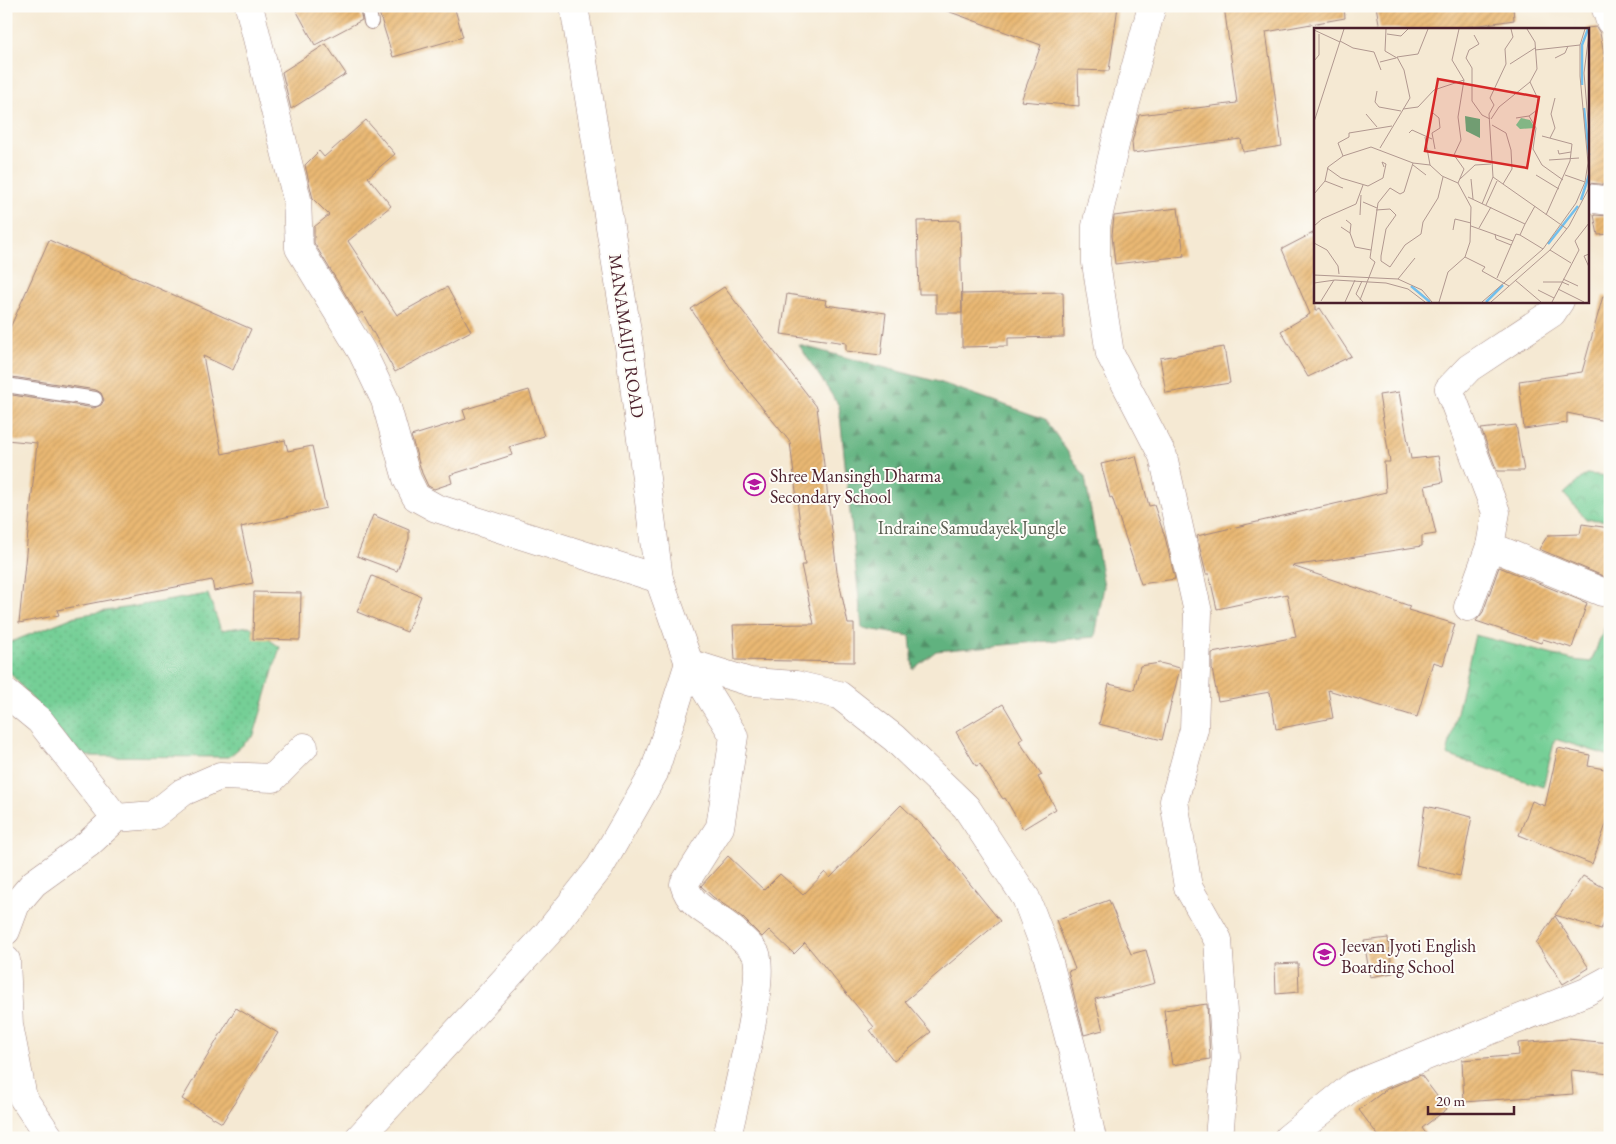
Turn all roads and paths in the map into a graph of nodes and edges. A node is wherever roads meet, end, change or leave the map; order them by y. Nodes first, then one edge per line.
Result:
1 (249, 6) edge
2 (368, 6) edge
3 (574, 6) edge
4 (1152, 6) edge
5 (1605, 6) edge
6 (1610, 21) edge
7 (371, 22) dead end
8 (1588, 198) edge
9 (1610, 201) edge
10 (1559, 302) edge
11 (6, 385) edge
12 (95, 399) dead end
13 (1490, 546) junction
14 (659, 579) junction
15 (1602, 592) dead end
16 (1468, 607) dead end
17 (689, 663) junction
18 (6, 693) edge
19 (304, 747) dead end
20 (116, 818) junction
21 (6, 931) edge
22 (6, 960) edge
23 (1610, 979) edge
24 (50, 1138) edge
25 (359, 1138) edge
26 (727, 1138) edge
27 (1092, 1138) edge
28 (1219, 1138) edge
29 (1288, 1138) edge

1 - 14 street
2 - 7 lane
3 - 14 street, MANAMAIJU ROAD
4 - 28 street
5 - 6 street
8 - 9 street
10 - 13 street
11 - 12 lane
13 - 15 street
13 - 16 street
14 - 17 street, MANAMAIJU ROAD
17 - 25 street
17 - 26 street, MANAMAIJU ROAD
17 - 27 street
18 - 20 street
19 - 20 street
20 - 21 street
22 - 24 street
23 - 29 street

